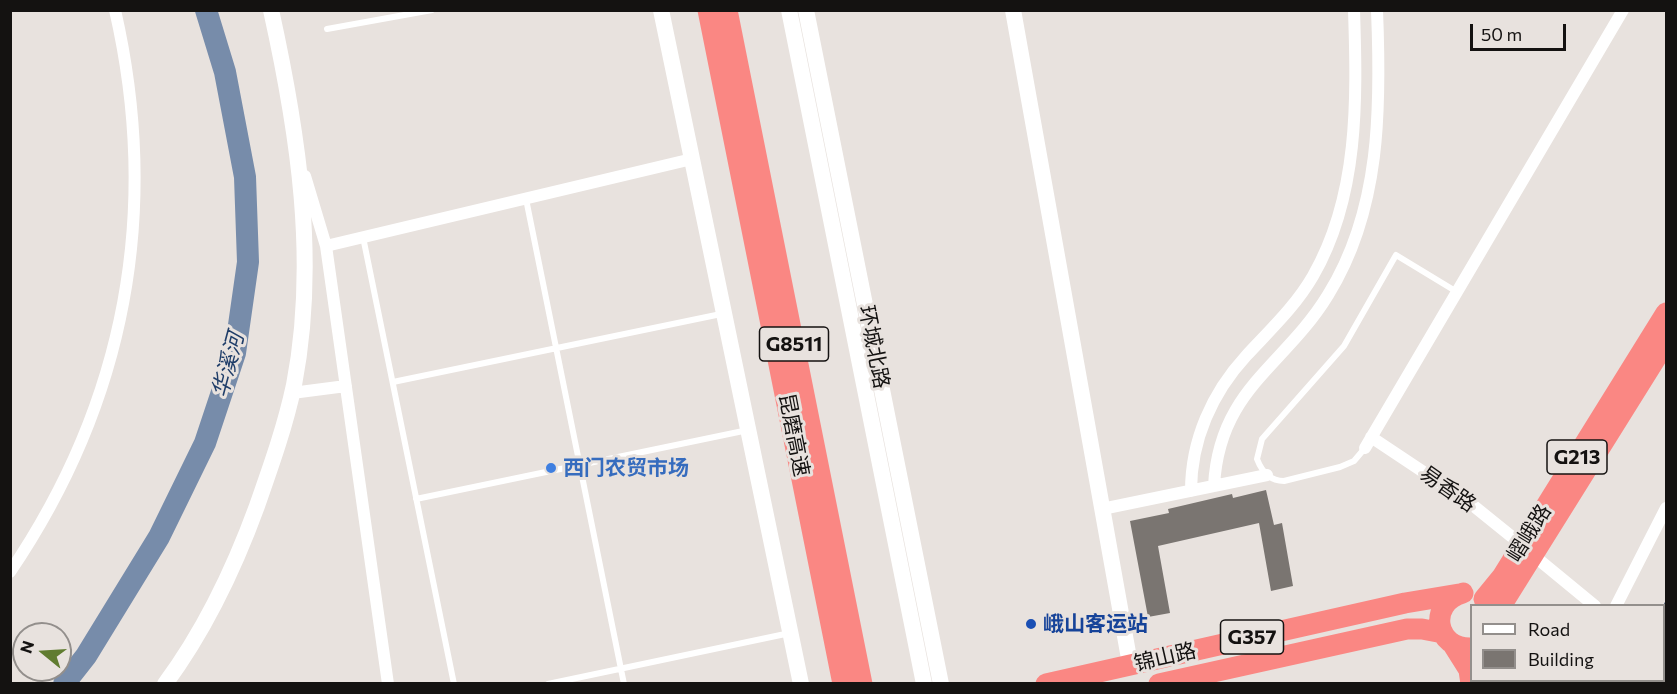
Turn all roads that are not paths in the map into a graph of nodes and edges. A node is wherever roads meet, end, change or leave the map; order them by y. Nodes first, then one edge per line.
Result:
1 (116, 10) edge
2 (271, 10) edge
3 (432, 10) edge
4 (661, 10) edge
5 (708, 10) edge
6 (727, 10) edge
7 (789, 10) edge
8 (806, 10) edge
9 (1013, 10) edge
10 (1354, 10) edge
11 (1377, 10) edge
12 (1623, 10) edge
13 (327, 29) dead end
14 (295, 142) junction
15 (692, 159) junction
16 (526, 198) junction
17 (363, 237) junction
18 (326, 246) junction
19 (1457, 292) junction
20 (1666, 313) edge
21 (724, 314) junction
22 (1666, 342) edge
23 (556, 348) junction
24 (393, 382) junction
25 (346, 386) junction
26 (292, 393) junction
27 (748, 430) junction
28 (1368, 443) junction
29 (580, 465) junction
30 (1267, 475) junction
31 (1214, 486) junction
32 (1191, 491) junction
33 (416, 499) junction
34 (1666, 508) edge
35 (1102, 509) junction
36 (1528, 550) junction
37 (10, 572) edge
38 (1459, 594) junction
39 (1492, 603) edge
40 (1593, 604) edge
41 (1617, 604) edge
42 (791, 633) junction
43 (1455, 641) edge
44 (621, 668) junction
45 (1131, 674) edge
46 (1470, 675) edge
47 (846, 680) edge
48 (165, 684) edge
49 (388, 684) edge
50 (453, 684) edge
51 (548, 684) edge
52 (624, 684) edge
53 (801, 684) edge
54 (924, 684) edge
55 (941, 684) edge
56 (1046, 684) edge
57 (1160, 684) edge

1 - 37 street
2 - 14 street
3 - 13 lane
4 - 15 street
5 - 47 highway, 昆磨高速 / G8511
6 - 47 highway, 昆磨高速 / G8511
7 - 54 street, 环城北路
8 - 55 street, 环城北路
9 - 35 street
10 - 32 street
11 - 31 street
12 - 19 street
14 - 18 street
14 - 26 street
15 - 16 street
15 - 21 street
16 - 17 street
16 - 23 lane
17 - 18 street
17 - 24 lane
18 - 25 street
19 - 28 street
19 - 30 lane
20 - 36 highway, 嶍峨路 / G213
21 - 23 lane
21 - 27 street
22 - 36 highway, 嶍峨路 / G213
23 - 24 lane
23 - 29 lane
24 - 33 lane
25 - 26 street
25 - 49 street
26 - 48 street
27 - 29 lane
27 - 42 street
28 - 30 lane
28 - 36 street, 易香路
29 - 33 lane
29 - 44 lane
30 - 31 street
31 - 32 street
32 - 35 street
33 - 50 lane
34 - 41 street
35 - 45 street
36 - 39 highway, 嶍峨路 / G213
36 - 40 street, 易香路
38 - 39 highway, G357
38 - 43 highway
38 - 45 highway, 锦山路 / G357
42 - 44 lane
42 - 53 street
43 - 46 highway
43 - 57 highway, 锦山路 / G357
44 - 51 lane
44 - 52 lane
45 - 56 highway, 锦山路 / G357

